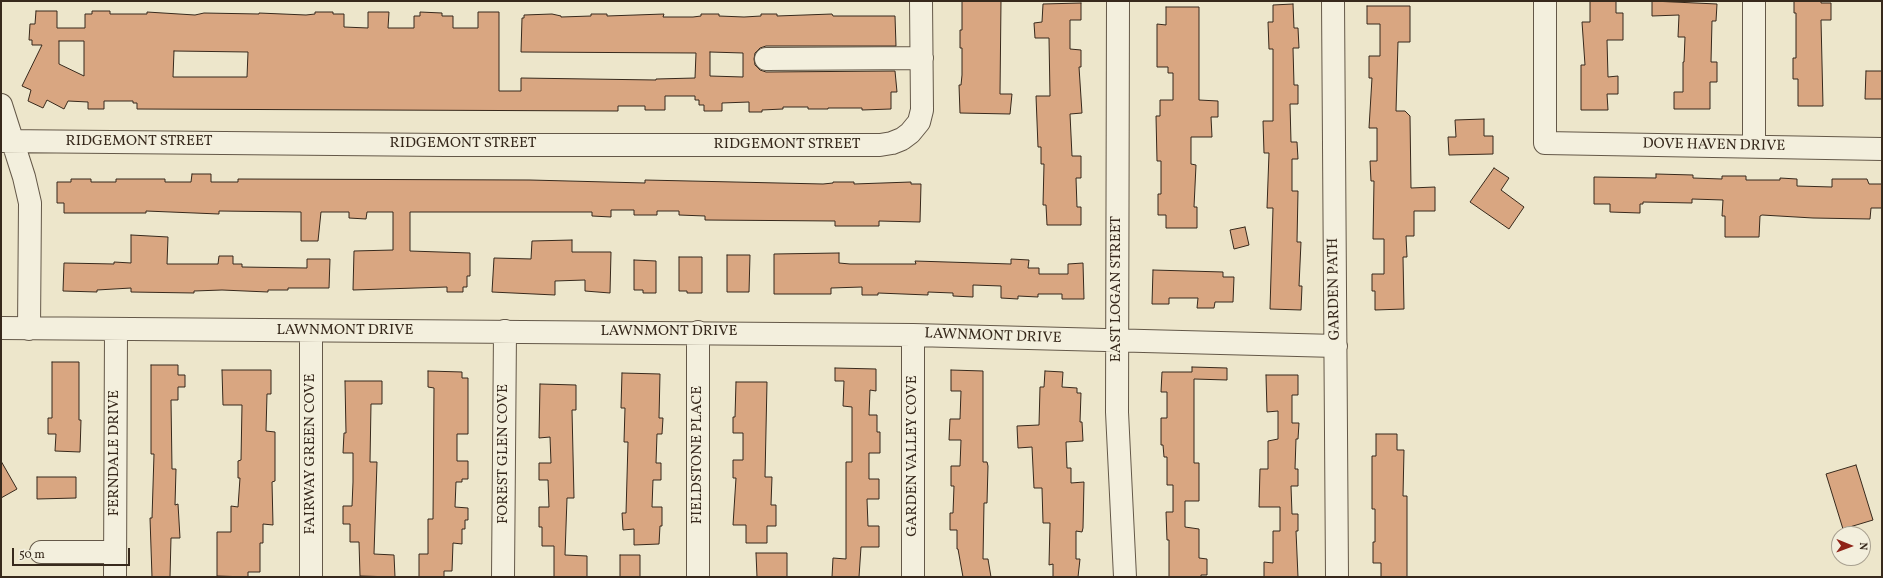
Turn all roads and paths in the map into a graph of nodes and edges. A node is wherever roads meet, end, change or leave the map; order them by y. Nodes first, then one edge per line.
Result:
1 (921, 1) edge
2 (1118, 1) edge
3 (1333, 1) edge
4 (1545, 1) edge
5 (1754, 1) edge
6 (922, 58) junction
7 (766, 59) dead end
8 (1, 105) edge
9 (7, 141) edge
10 (1754, 146) junction
11 (1882, 149) edge
12 (1, 328) edge
13 (29, 329) junction
14 (116, 329) junction
15 (311, 330) junction
16 (505, 331) junction
17 (698, 332) junction
18 (913, 335) junction
19 (1117, 340) junction
20 (1336, 346) junction
21 (41, 552) dead end
22 (115, 552) junction
23 (115, 577) edge
24 (311, 577) edge
25 (503, 577) edge
26 (698, 577) edge
27 (913, 577) edge
28 (1125, 577) edge
29 (1337, 577) edge

1 - 6 street
2 - 19 street, EAST LOGAN STREET
3 - 20 street, GARDEN PATH
4 - 10 street, DOVE HAVEN DRIVE
5 - 10 street
6 - 7 street
6 - 9 street, RIDGEMONT STREET
8 - 9 street
9 - 13 street
10 - 11 street, DOVE HAVEN DRIVE
12 - 13 street, LAWNMONT DRIVE
13 - 14 street, LAWNMONT DRIVE
14 - 15 street, LAWNMONT DRIVE
14 - 22 street, FERNDALE DRIVE
15 - 16 street, LAWNMONT DRIVE
15 - 24 street, FAIRWAY GREEN COVE
16 - 17 street, LAWNMONT DRIVE
16 - 25 street, FOREST GLEN COVE
17 - 18 street, LAWNMONT DRIVE
17 - 26 street, FIELDSTONE PLACE
18 - 19 street, LAWNMONT DRIVE
18 - 27 street, GARDEN VALLEY COVE
19 - 20 street, LAWNMONT DRIVE
19 - 28 street, EAST LOGAN STREET
20 - 29 street, GARDEN PATH
21 - 22 street
22 - 23 street, FERNDALE DRIVE

